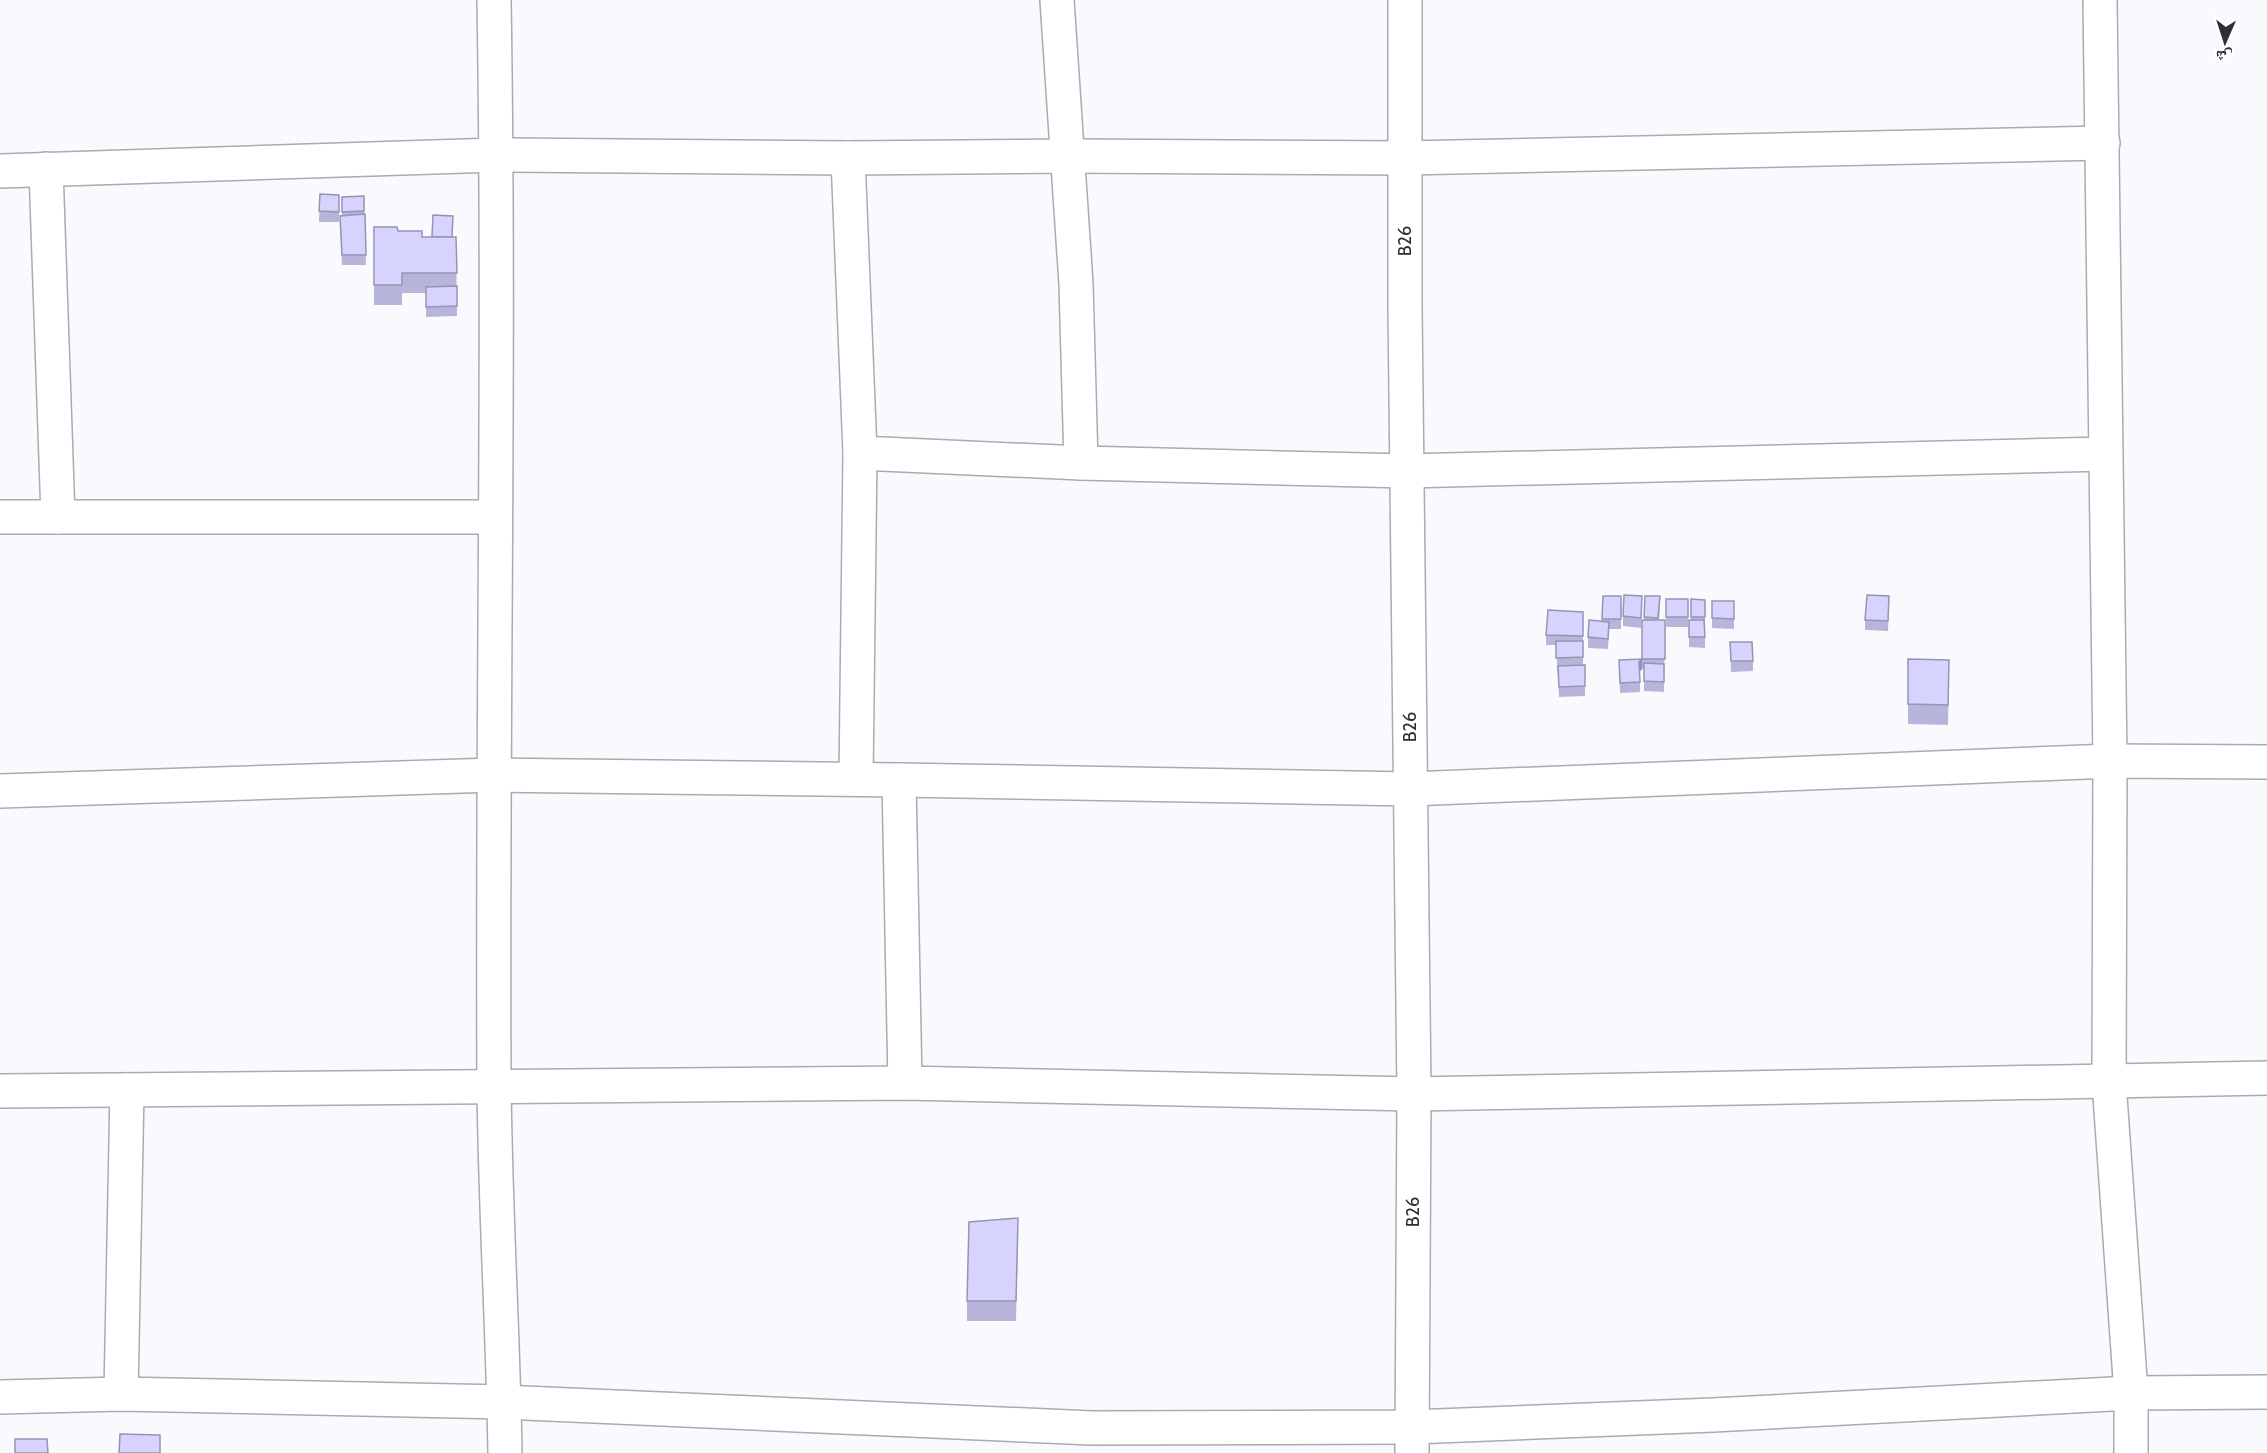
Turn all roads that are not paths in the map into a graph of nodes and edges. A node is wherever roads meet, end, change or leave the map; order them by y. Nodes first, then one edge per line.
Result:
1 (494, 0) edge
2 (1057, 0) edge
3 (1405, 0) edge
4 (2100, 0) edge
5 (2103, 143) junction
6 (496, 155) junction
7 (1068, 156) junction
8 (848, 158) junction
9 (1406, 158) junction
10 (46, 169) junction
11 (0, 171) edge
12 (860, 453) junction
13 (2105, 454) junction
14 (1081, 463) junction
15 (1407, 471) junction
16 (0, 517) edge
17 (58, 517) junction
18 (495, 518) junction
19 (2110, 761) junction
20 (2267, 762) edge
21 (493, 776) junction
22 (856, 779) junction
23 (899, 780) junction
24 (1410, 789) junction
25 (0, 791) edge
26 (2267, 1078) edge
27 (2109, 1082) junction
28 (905, 1083) junction
29 (494, 1086) junction
30 (127, 1090) junction
31 (0, 1091) edge
32 (1414, 1094) junction
33 (2267, 1392) edge
34 (2131, 1393) junction
35 (121, 1394) junction
36 (0, 1397) edge
37 (504, 1402) junction
38 (1412, 1440) edge
39 (1091, 1441) edge
40 (505, 1453) edge
41 (2131, 1453) edge

1 - 6 main road
2 - 7 main road
3 - 9 main road, B26
4 - 5 main road
5 - 9 main road
5 - 13 main road
6 - 8 main road
6 - 10 main road
6 - 18 main road
7 - 8 main road
7 - 9 main road
7 - 14 main road
8 - 12 main road
9 - 15 main road, B26
10 - 11 main road
10 - 17 main road
12 - 14 main road
12 - 22 main road
13 - 15 main road
13 - 19 main road
14 - 15 main road
15 - 24 main road, B26
16 - 17 main road
17 - 18 main road
18 - 21 main road
19 - 20 main road
19 - 24 main road
19 - 27 main road
21 - 22 main road
21 - 25 main road
21 - 29 main road
22 - 23 main road
23 - 24 main road
23 - 28 main road
24 - 32 main road, B26
26 - 27 main road
27 - 32 main road
27 - 34 main road
28 - 29 main road
28 - 32 main road
29 - 30 main road
29 - 37 main road
30 - 31 main road
30 - 35 main road
32 - 38 main road, B26
33 - 34 main road
34 - 38 main road
34 - 41 main road
35 - 36 main road
35 - 37 main road
37 - 39 main road
37 - 40 main road
38 - 39 main road

